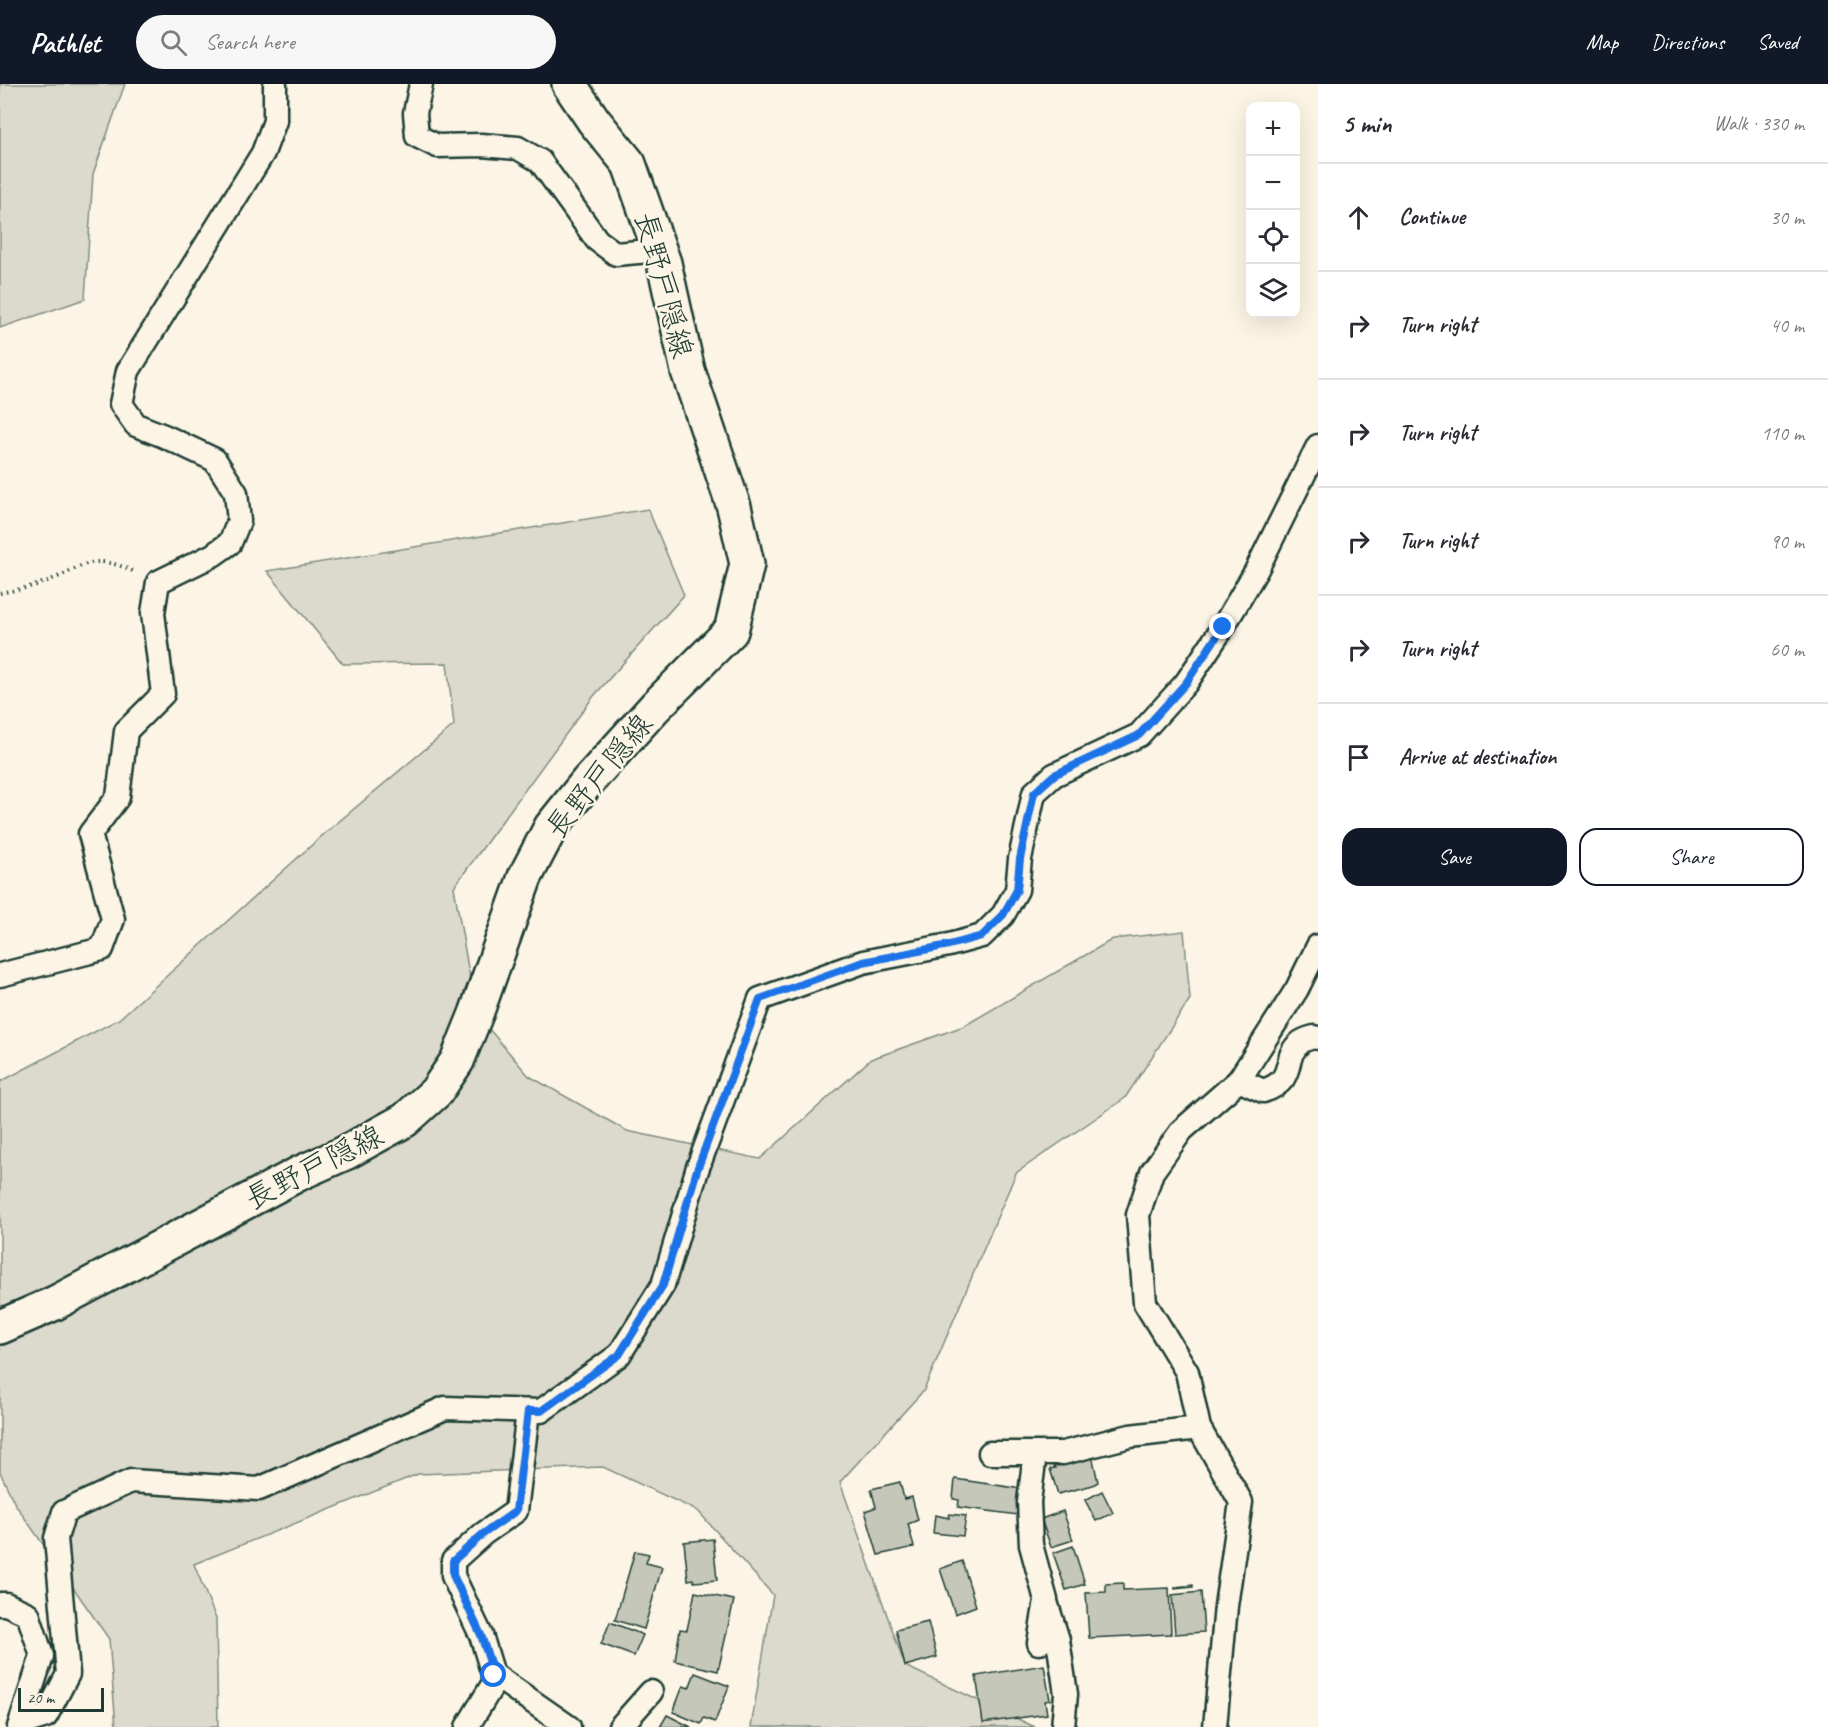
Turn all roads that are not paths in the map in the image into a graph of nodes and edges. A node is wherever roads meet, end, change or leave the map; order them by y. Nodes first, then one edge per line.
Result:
1 (274, 84) edge
2 (421, 84) edge
3 (569, 84) edge
4 (660, 250) junction
5 (1318, 446) edge
6 (1318, 946) edge
7 (0, 975) edge
8 (1318, 1038) edge
9 (1239, 1080) junction
10 (0, 1327) edge
11 (528, 1411) junction
12 (1199, 1428) junction
13 (990, 1453) dead end
14 (1035, 1454) junction
15 (1046, 1600) junction
16 (0, 1604) edge
17 (1038, 1643) dead end
18 (494, 1675) junction
19 (651, 1692) dead end
20 (20, 1726) edge
21 (467, 1727) edge
22 (569, 1727) edge
23 (620, 1727) edge
24 (1063, 1727) edge
25 (1215, 1727) edge

1 - 7 street
2 - 4 street
3 - 4 main road, 長野戸隠線
4 - 10 main road, 長野戸隠線
5 - 11 street
6 - 9 street
8 - 9 street
9 - 12 street
11 - 18 street
11 - 20 street
12 - 14 street
12 - 25 street
13 - 14 street
14 - 15 street
15 - 17 street
15 - 24 street
16 - 20 street
18 - 21 street
18 - 22 street
19 - 23 street

